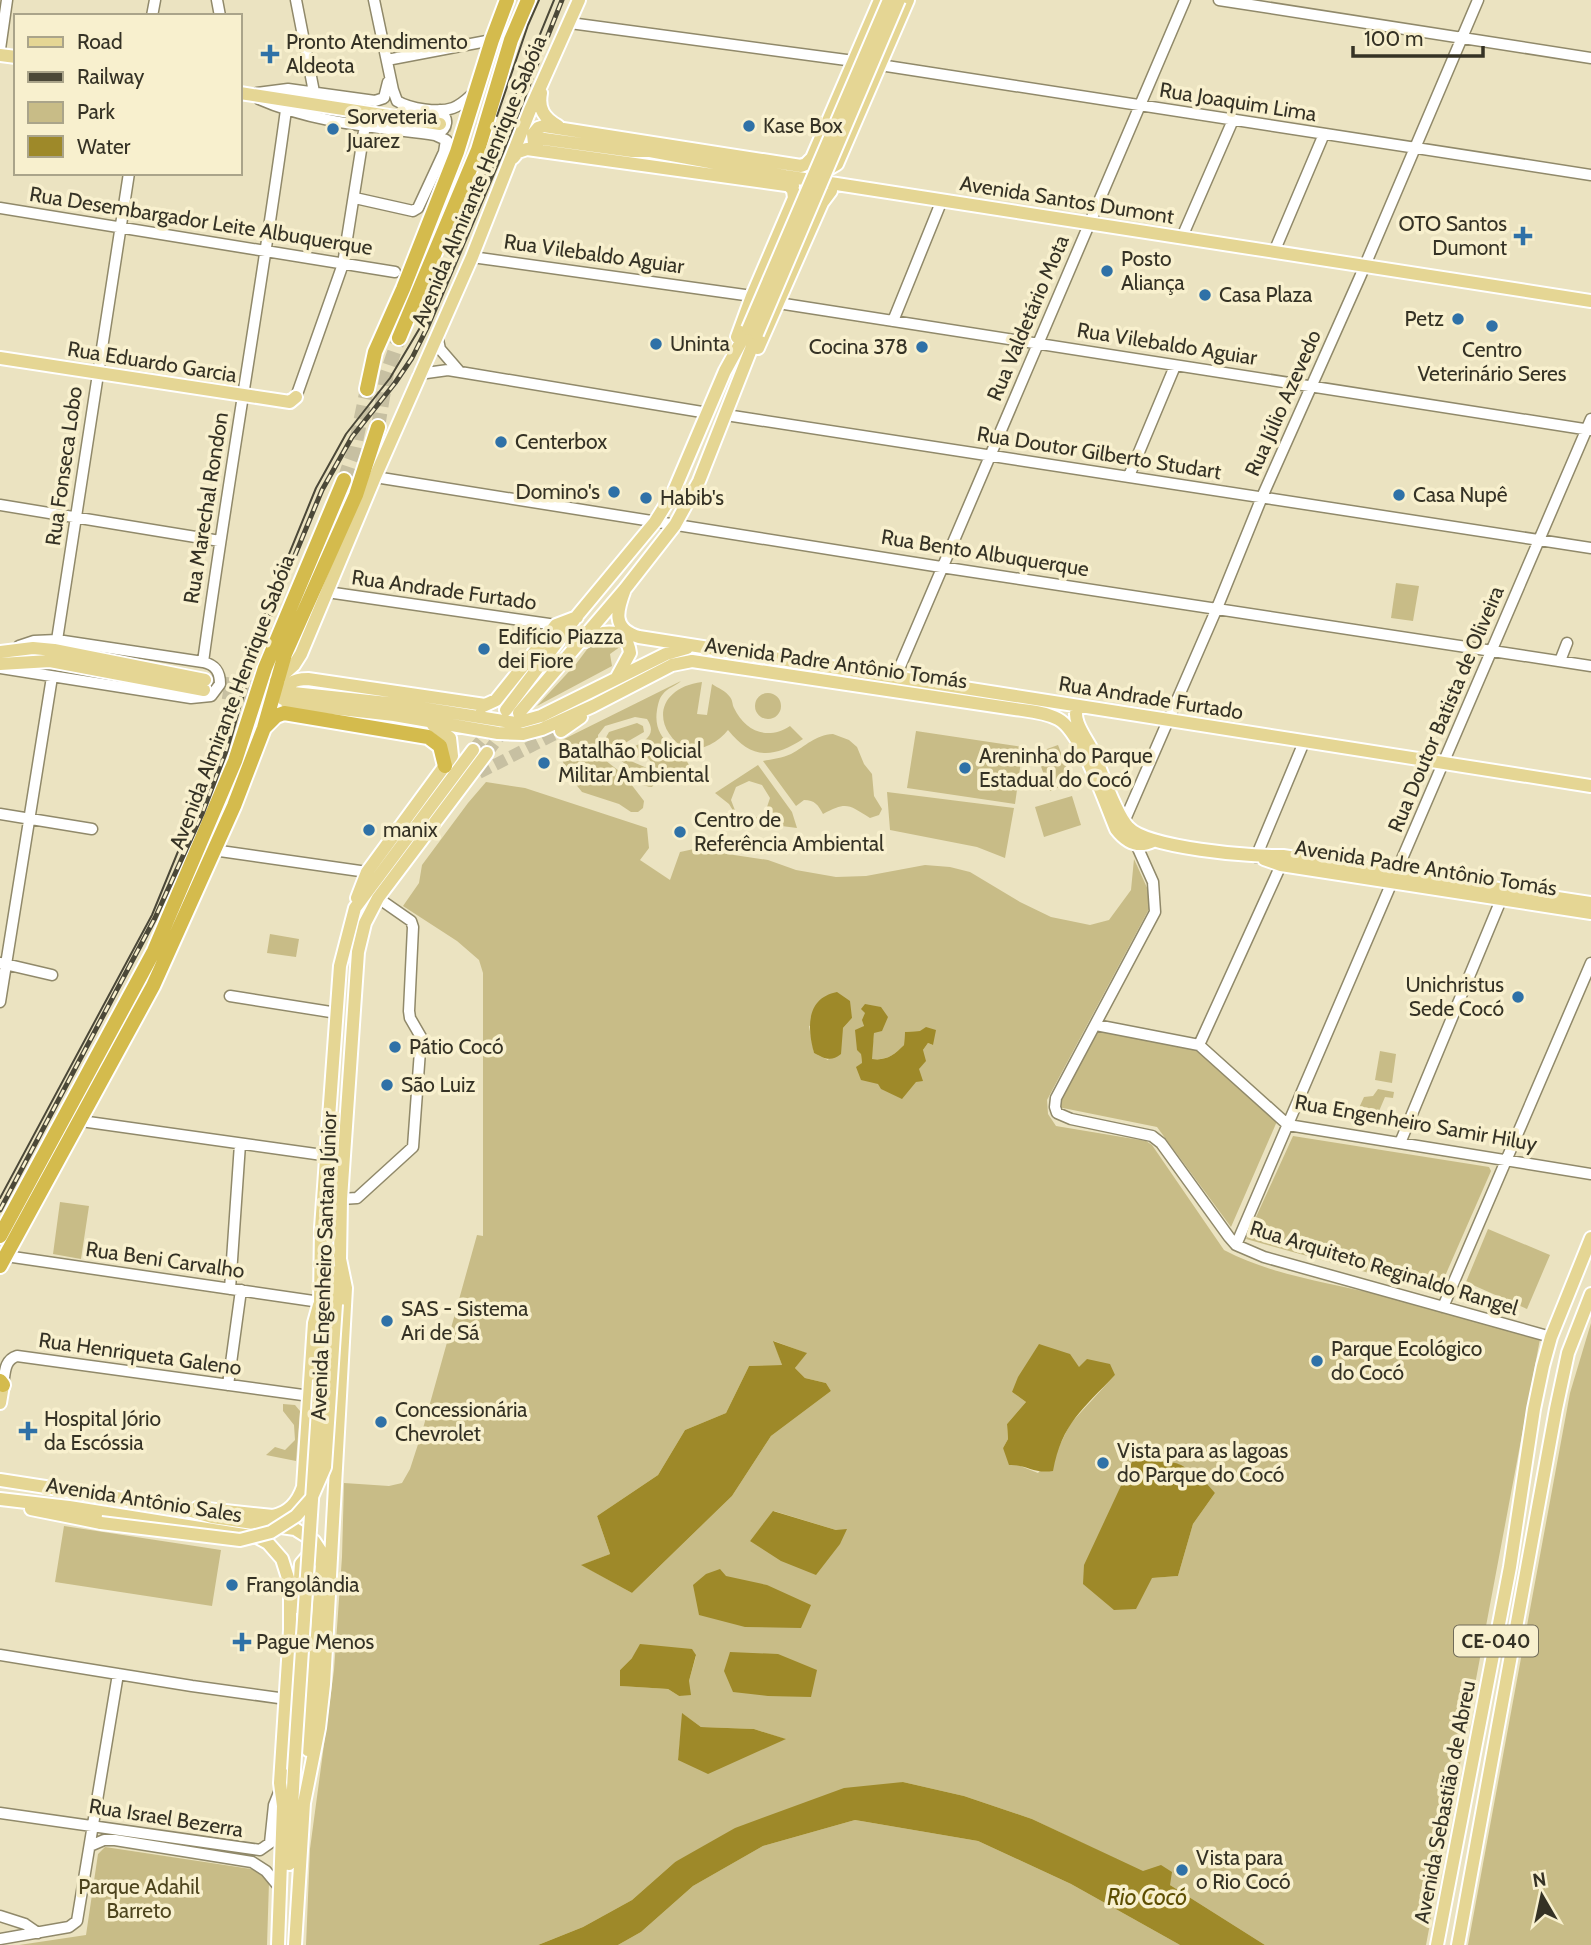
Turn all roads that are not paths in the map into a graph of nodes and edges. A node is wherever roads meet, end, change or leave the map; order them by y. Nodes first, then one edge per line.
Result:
1 (7, 0) edge
2 (296, 0) edge
3 (374, 0) edge
4 (508, 0) edge
5 (528, 0) edge
6 (579, 0) edge
7 (880, 0) edge
8 (889, 0) edge
9 (899, 0) edge
10 (908, 0) edge
11 (1185, 0) edge
12 (1219, 0) edge
13 (1478, 0) edge
14 (570, 23) junction
15 (1462, 38) junction
16 (492, 40) junction
17 (0, 52) edge
18 (1591, 58) edge
19 (854, 61) junction
20 (388, 65) junction
21 (880, 65) junction
22 (549, 68) junction
23 (476, 91) junction
24 (314, 92) junction
25 (243, 93) edge
26 (1139, 106) junction
27 (286, 110) junction
28 (440, 110) junction
29 (1233, 120) junction
30 (365, 125) junction
31 (561, 128) junction
32 (438, 130) junction
33 (1324, 134) junction
34 (446, 141) junction
35 (538, 145) junction
36 (1415, 147) junction
37 (632, 151) junction
38 (457, 152) junction
39 (812, 158) junction
40 (510, 161) junction
41 (129, 175) edge
42 (1591, 175) edge
43 (748, 179) junction
44 (788, 185) junction
45 (846, 186) junction
46 (831, 191) junction
47 (355, 198) junction
48 (794, 198) junction
49 (942, 200) junction
50 (822, 202) junction
51 (0, 208) edge
52 (1090, 223) junction
53 (121, 228) junction
54 (1182, 237) junction
55 (267, 251) junction
56 (1274, 252) junction
57 (472, 257) junction
58 (343, 264) junction
59 (1364, 266) junction
60 (395, 272) dead end
61 (752, 296) junction
62 (1591, 301) edge
63 (778, 303) junction
64 (893, 321) junction
65 (753, 332) junction
66 (437, 335) junction
67 (399, 338) tunnel mouth
68 (1039, 343) junction
69 (0, 358) edge
70 (1175, 366) junction
71 (744, 368) junction
72 (725, 371) junction
73 (460, 372) junction
74 (97, 373) junction
75 (419, 374) junction
76 (1313, 385) junction
77 (366, 389) tunnel mouth
78 (243, 395) junction
79 (296, 397) joint
80 (708, 413) junction
81 (726, 415) junction
82 (1591, 419) edge
83 (378, 427) tunnel mouth
84 (1589, 429) edge
85 (990, 456) junction
86 (1129, 476) junction
87 (375, 477) junction
88 (344, 480) tunnel mouth
89 (1262, 497) junction
90 (0, 505) edge
91 (77, 517) junction
92 (654, 522) junction
93 (674, 525) junction
94 (1540, 540) junction
95 (220, 541) junction
96 (1591, 548) edge
97 (942, 567) junction
98 (625, 589) junction
99 (327, 592) junction
100 (1217, 608) junction
101 (577, 616) junction
102 (556, 625) junction
103 (57, 640) junction
104 (1567, 643) dead end
105 (705, 649) junction
106 (0, 651) edge
107 (1492, 651) junction
108 (566, 658) junction
109 (203, 662) junction
110 (1560, 662) junction
111 (294, 665) junction
112 (0, 666) edge
113 (1591, 666) edge
114 (51, 677) junction
115 (617, 677) junction
116 (895, 677) junction
117 (308, 679) junction
118 (276, 681) junction
119 (890, 690) junction
120 (387, 691) junction
121 (290, 704) junction
122 (485, 705) junction
123 (593, 706) junction
124 (1078, 706) junction
125 (441, 711) junction
126 (458, 714) junction
127 (1169, 720) junction
128 (427, 721) junction
129 (264, 727) junction
130 (561, 731) tunnel mouth
131 (1304, 742) junction
132 (1090, 743) junction
133 (473, 750) tunnel mouth
134 (487, 753) tunnel mouth
135 (1444, 763) junction
136 (445, 766) junction
137 (1090, 770) junction
138 (479, 773) tunnel mouth
139 (466, 782) junction
140 (1591, 786) edge
141 (1112, 795) junction
142 (0, 814) edge
143 (29, 819) junction
144 (1124, 822) junction
145 (92, 828) dead end
146 (1153, 841) junction
147 (1136, 844) junction
148 (213, 850) junction
149 (1256, 857) junction
150 (1281, 865) junction
151 (367, 872) junction
152 (1394, 878) junction
153 (1503, 895) junction
154 (378, 898) junction
155 (1591, 903) edge
156 (355, 908) junction
157 (1591, 914) edge
158 (3, 963) edge
159 (1591, 963) edge
160 (52, 975) dead end
161 (230, 996) dead end
162 (0, 1002) edge
163 (337, 1013) junction
164 (1096, 1025) junction
165 (1199, 1045) junction
166 (81, 1121) junction
167 (1288, 1125) junction
168 (1400, 1143) junction
169 (240, 1144) junction
170 (327, 1156) junction
171 (344, 1158) junction
172 (1506, 1160) junction
173 (1591, 1174) edge
174 (341, 1199) junction
175 (0, 1236) edge
176 (1591, 1238) edge
177 (1236, 1245) junction
178 (340, 1259) junction
179 (3, 1261) edge
180 (236, 1290) junction
181 (1591, 1294) edge
182 (320, 1302) junction
183 (1443, 1307) junction
184 (1551, 1337) junction
185 (2, 1383) edge
186 (228, 1385) junction
187 (310, 1396) junction
188 (0, 1403) edge
189 (337, 1451) junction
190 (1524, 1474) junction
191 (304, 1478) junction
192 (0, 1479) edge
193 (0, 1500) edge
194 (181, 1508) junction
195 (1536, 1512) junction
196 (1514, 1545) junction
197 (278, 1553) joint
198 (1520, 1600) junction
199 (290, 1630) junction
200 (315, 1640) junction
201 (0, 1655) edge
202 (118, 1674) junction
203 (286, 1699) junction
204 (279, 1790) junction
205 (304, 1803) junction
206 (0, 1813) edge
207 (93, 1826) junction
208 (90, 1846) junction
209 (280, 1888) junction
210 (0, 1916) edge
211 (38, 1933) junction
212 (0, 1939) edge
213 (278, 1945) edge
214 (295, 1945) edge
215 (1437, 1945) edge
216 (1458, 1945) edge

1 - 17 street
2 - 24 street
3 - 20 street
4 - 16 highway, Avenida Almirante Henrique Sabóia
5 - 67 highway, Avenida Almirante Henrique Sabóia
6 - 14 main road, Avenida Almirante Henrique Sabóia
7 - 19 main road
8 - 65 main road, bridge
9 - 65 main road, bridge
10 - 21 main road
11 - 26 street, Rua Valdetário Mota
12 - 15 street
13 - 15 street, Rua Júlio Azevedo
14 - 19 street
14 - 22 main road, Avenida Almirante Henrique Sabóia
15 - 18 street
15 - 36 street, Rua Júlio Azevedo
16 - 20 street
16 - 23 highway, Avenida Almirante Henrique Sabóia
19 - 39 main road
20 - 24 street
20 - 28 street
21 - 26 street, Rua Joaquim Lima
21 - 39 main road
22 - 31 main road
22 - 40 main road, Avenida Almirante Henrique Sabóia
23 - 28 street
23 - 38 highway, Avenida Almirante Henrique Sabóia
24 - 25 street
25 - 27 street
25 - 32 main road
26 - 29 street, Rua Joaquim Lima
26 - 52 street, Rua Valdetário Mota
27 - 30 street
27 - 55 street, Rua Marechal Rondon
28 - 32 street
29 - 33 street, Rua Joaquim Lima
29 - 54 street
30 - 32 street
30 - 47 street
31 - 35 main road
31 - 39 main road
32 - 34 street
33 - 36 street, Rua Joaquim Lima
33 - 56 street
34 - 38 street
34 - 47 street, Avenida Almirante Henrique Sabóia
35 - 37 main road, Avenida Santos Dumont
35 - 40 main road
35 - 43 main road
36 - 42 street, Rua Joaquim Lima
36 - 59 street, Rua Júlio Azevedo
37 - 43 main road
37 - 45 main road, Avenida Santos Dumont
38 - 77 highway, Avenida Almirante Henrique Sabóia
40 - 57 main road, Avenida Almirante Henrique Sabóia
41 - 53 street, Rua Fonseca Lobo
43 - 44 main road
44 - 46 main road
44 - 48 main road
45 - 46 main road
45 - 49 main road, Avenida Santos Dumont
46 - 50 main road
47 - 58 street
48 - 50 main road
48 - 61 main road
49 - 52 main road, Avenida Santos Dumont
49 - 64 street
50 - 63 main road
51 - 53 street, Rua Desembargador Leite Albuquerque
52 - 54 main road, Avenida Santos Dumont
52 - 68 street, Rua Valdetário Mota
53 - 55 street, Rua Desembargador Leite Albuquerque
53 - 74 street, Rua Fonseca Lobo
54 - 56 main road, Avenida Santos Dumont
55 - 58 street, Rua Desembargador Leite Albuquerque
55 - 78 street, Rua Marechal Rondon
56 - 59 main road, Avenida Santos Dumont
57 - 61 street, Rua Vilebaldo Aguiar
57 - 66 main road, Avenida Almirante Henrique Sabóia
58 - 60 street, Rua Desembargador Leite Albuquerque
58 - 79 street
59 - 62 main road, Avenida Santos Dumont
59 - 76 street, Rua Júlio Azevedo
61 - 72 main road
63 - 64 street, Rua Vilebaldo Aguiar
63 - 71 main road
64 - 68 street, Rua Vilebaldo Aguiar
65 - 71 main road
65 - 72 main road
66 - 73 street
66 - 75 main road, Avenida Almirante Henrique Sabóia
68 - 70 street, Rua Vilebaldo Aguiar
68 - 85 street, Rua Valdetário Mota
69 - 74 main road, Rua Eduardo Garcia
70 - 76 street, Rua Vilebaldo Aguiar
70 - 86 street
71 - 81 main road
72 - 80 main road
73 - 75 street
73 - 80 street
74 - 78 main road, Rua Eduardo Garcia
74 - 91 street, Rua Fonseca Lobo
75 - 87 main road, Avenida Almirante Henrique Sabóia
76 - 84 street, Rua Vilebaldo Aguiar
76 - 89 street, Rua Júlio Azevedo
78 - 79 main road, Rua Eduardo Garcia
78 - 95 street, Rua Marechal Rondon
80 - 92 main road
81 - 85 street, Rua Doutor Gilberto Studart
81 - 93 main road
82 - 84 street, Rua Doutor Batista de Oliveira
83 - 118 highway, Avenida Almirante Henrique Sabóia
84 - 94 street, Rua Doutor Batista de Oliveira
85 - 86 street, Rua Doutor Gilberto Studart
85 - 97 street, Rua Valdetário Mota
86 - 89 street, Rua Doutor Gilberto Studart
87 - 92 street, Rua Bento Albuquerque
87 - 99 main road, Avenida Almirante Henrique Sabóia
88 - 175 highway, Avenida Almirante Henrique Sabóia
89 - 94 street, Rua Doutor Gilberto Studart
89 - 100 street, Rua Júlio Azevedo
90 - 91 street
91 - 95 street
91 - 103 street, Rua Fonseca Lobo
92 - 93 street, Rua Bento Albuquerque
92 - 101 main road
93 - 97 street, Rua Bento Albuquerque
93 - 98 main road
94 - 96 street, Rua Doutor Gilberto Studart
94 - 107 street, Rua Doutor Batista de Oliveira
95 - 109 street, Rua Marechal Rondon
97 - 100 street, Rua Bento Albuquerque
97 - 116 street, Rua Valdetário Mota
98 - 105 main road
98 - 108 main road
99 - 102 street, Rua Andrade Furtado
99 - 111 main road, Avenida Almirante Henrique Sabóia
100 - 107 street, Rua Bento Albuquerque
100 - 127 street, Rua Júlio Azevedo
101 - 102 main road
101 - 108 main road
102 - 122 main road
103 - 106 street
103 - 109 street
104 - 110 street
105 - 115 main road, Avenida Padre Antônio Tomás
105 - 116 main road, Rua Andrade Furtado
106 - 112 main road
107 - 110 street, Rua Bento Albuquerque
107 - 135 street, Rua Doutor Batista de Oliveira
108 - 115 main road
109 - 114 street
110 - 113 street, Rua Bento Albuquerque
111 - 117 main road
111 - 118 main road, Avenida Almirante Henrique Sabóia
112 - 114 street
114 - 143 street
115 - 126 main road, Avenida Padre Antônio Tomás
116 - 119 street, Rua Valdetário Mota
116 - 124 main road, Rua Andrade Furtado
117 - 120 main road
117 - 121 main road
118 - 129 highway, Avenida Almirante Henrique Sabóia
119 - 123 main road, Avenida Padre Antônio Tomás
119 - 137 main road, Avenida Padre Antônio Tomás
120 - 122 main road
120 - 125 main road
121 - 125 main road, Avenida Padre Antônio Tomás
121 - 128 main road, Avenida Padre Antônio Tomás
121 - 129 highway
121 - 136 highway
122 - 126 main road
123 - 128 main road, Avenida Padre Antônio Tomás
123 - 130 main road
124 - 127 main road, Rua Andrade Furtado
124 - 132 main road
125 - 126 main road, Avenida Padre Antônio Tomás
127 - 131 main road, Rua Andrade Furtado
127 - 144 street, Rua Júlio Azevedo
128 - 136 main road
129 - 148 highway, Avenida Almirante Henrique Sabóia
131 - 135 main road, Rua Andrade Furtado
131 - 149 street
132 - 137 main road
132 - 141 main road
133 - 156 main road, Avenida Engenheiro Santana Júnior
134 - 139 main road, Avenida Engenheiro Santana Júnior
135 - 140 main road, Rua Andrade Furtado
135 - 152 street, Rua Doutor Batista de Oliveira
136 - 151 main road
137 - 141 main road
137 - 147 main road, Avenida Padre Antônio Tomás
138 - 139 main road
139 - 154 main road, Avenida Engenheiro Santana Júnior
141 - 144 main road
142 - 143 street
143 - 145 street
143 - 158 street
144 - 146 main road, Avenida Padre Antônio Tomás
146 - 147 main road, Avenida Padre Antônio Tomás
146 - 149 main road, Avenida Padre Antônio Tomás
147 - 164 street, Rua Arquiteto Reginaldo Rangel
148 - 151 street
148 - 166 highway, Avenida Almirante Henrique Sabóia
149 - 150 main road, Avenida Padre Antônio Tomás
149 - 152 main road, Avenida Padre Antônio Tomás
150 - 152 main road, Avenida Padre Antônio Tomás
150 - 165 street
151 - 156 main road
152 - 153 main road, Avenida Padre Antônio Tomás
152 - 167 street, Rua Doutor Batista de Oliveira
153 - 155 main road, Avenida Padre Antônio Tomás
153 - 157 main road, Avenida Padre Antônio Tomás
153 - 168 street
154 - 171 main road, Avenida Engenheiro Santana Júnior
154 - 174 street
156 - 163 main road, Avenida Engenheiro Santana Júnior
158 - 160 street
158 - 162 street
159 - 172 street
161 - 163 street
163 - 170 main road, Avenida Engenheiro Santana Júnior
164 - 165 street
164 - 177 street, Rua Arquiteto Reginaldo Rangel
165 - 167 street, Rua Engenheiro Samir Hiluy
166 - 169 street
166 - 179 highway, Avenida Almirante Henrique Sabóia
167 - 168 street, Rua Engenheiro Samir Hiluy
167 - 177 street, Rua Doutor Batista de Oliveira
168 - 172 street, Rua Engenheiro Samir Hiluy
169 - 170 street
169 - 180 street
170 - 171 street
170 - 182 main road, Avenida Engenheiro Santana Júnior
171 - 174 main road, Avenida Engenheiro Santana Júnior
172 - 173 street, Rua Engenheiro Samir Hiluy
172 - 183 street
174 - 178 main road, Avenida Engenheiro Santana Júnior
176 - 184 main road, CE-040
177 - 183 street, Rua Arquiteto Reginaldo Rangel
178 - 189 main road, Avenida Engenheiro Santana Júnior
178 - 193 main road, bridge
179 - 180 street, Rua Beni Carvalho
180 - 182 street, Rua Beni Carvalho
180 - 186 street
181 - 195 main road, Avenida Sebastião de Abreu / CE-040
182 - 187 main road
182 - 209 main road, Avenida Engenheiro Santana Júnior, bridge
183 - 184 street, Rua Arquiteto Reginaldo Rangel
184 - 190 main road, Avenida Sebastião de Abreu / CE-040
185 - 186 street, Rua Henriqueta Galeno
185 - 188 main road, Rua Henriqueta Galeno
186 - 187 street, Rua Henriqueta Galeno
187 - 191 main road
189 - 191 main road
189 - 205 main road, Avenida Engenheiro Santana Júnior
190 - 195 main road
190 - 196 main road, Avenida Sebastião de Abreu / CE-040
191 - 194 main road
192 - 194 main road, Avenida Antônio Sales
193 - 197 main road, Avenida Antônio Sales
194 - 200 main road
195 - 198 main road, Avenida Sebastião de Abreu / CE-040
196 - 198 main road
196 - 215 main road, Avenida Sebastião de Abreu / CE-040
197 - 199 main road, Avenida Engenheiro Santana Júnior
198 - 216 main road, Avenida Sebastião de Abreu / CE-040
199 - 200 main road
199 - 203 main road, Avenida Engenheiro Santana Júnior
200 - 205 main road
201 - 202 street
202 - 203 street
202 - 207 street
203 - 204 main road, Avenida Engenheiro Santana Júnior
204 - 207 street, Rua Israel Bezerra
204 - 209 main road, Avenida Engenheiro Santana Júnior
205 - 214 main road, Avenida Engenheiro Santana Júnior
206 - 207 street, Rua Israel Bezerra
207 - 208 street
208 - 209 street, Rua Israel Bezerra
208 - 211 street
209 - 213 main road, Avenida Engenheiro Santana Júnior
210 - 211 street
211 - 212 street

